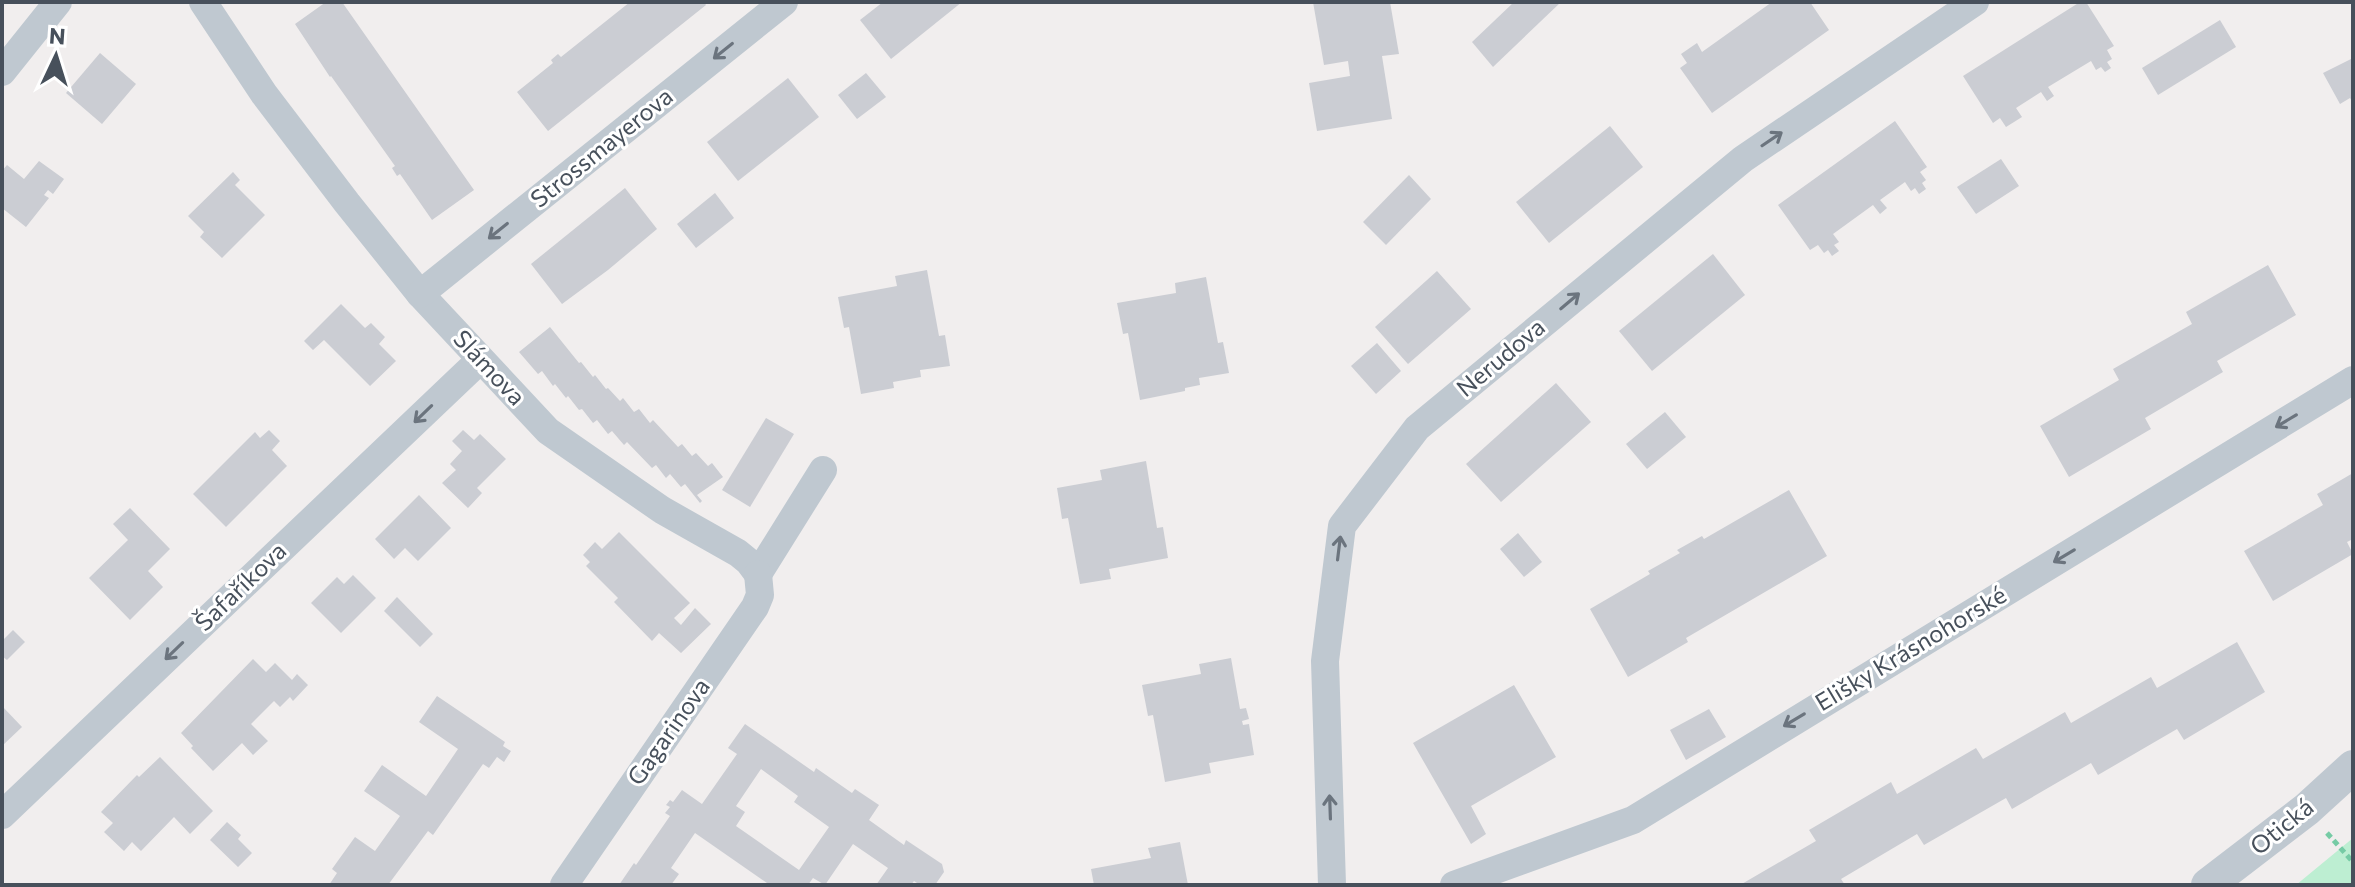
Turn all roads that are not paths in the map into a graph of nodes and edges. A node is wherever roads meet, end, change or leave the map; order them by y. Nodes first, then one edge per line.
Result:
1 (58, 2) edge
2 (203, 2) edge
3 (784, 2) edge
4 (1975, 2) edge
5 (2, 72) edge
6 (420, 294) junction
7 (480, 360) junction
8 (2353, 380) edge
9 (823, 470) dead end
10 (758, 574) junction
11 (2353, 767) edge
12 (2, 815) edge
13 (564, 885) edge
14 (1332, 885) edge
15 (1454, 885) edge
16 (2208, 885) edge

1 - 5 street
2 - 6 street, Slámova
3 -> 6 street, Strossmayerova
14 -> 4 street, Nerudova
6 - 7 street, Slámova
7 - 10 street, Slámova
7 -> 12 street, Šafaříkova
8 -> 15 street, Elišky Krásnohorské
9 - 10 street
10 - 13 street, Gagarinova
11 - 16 street, Otická

